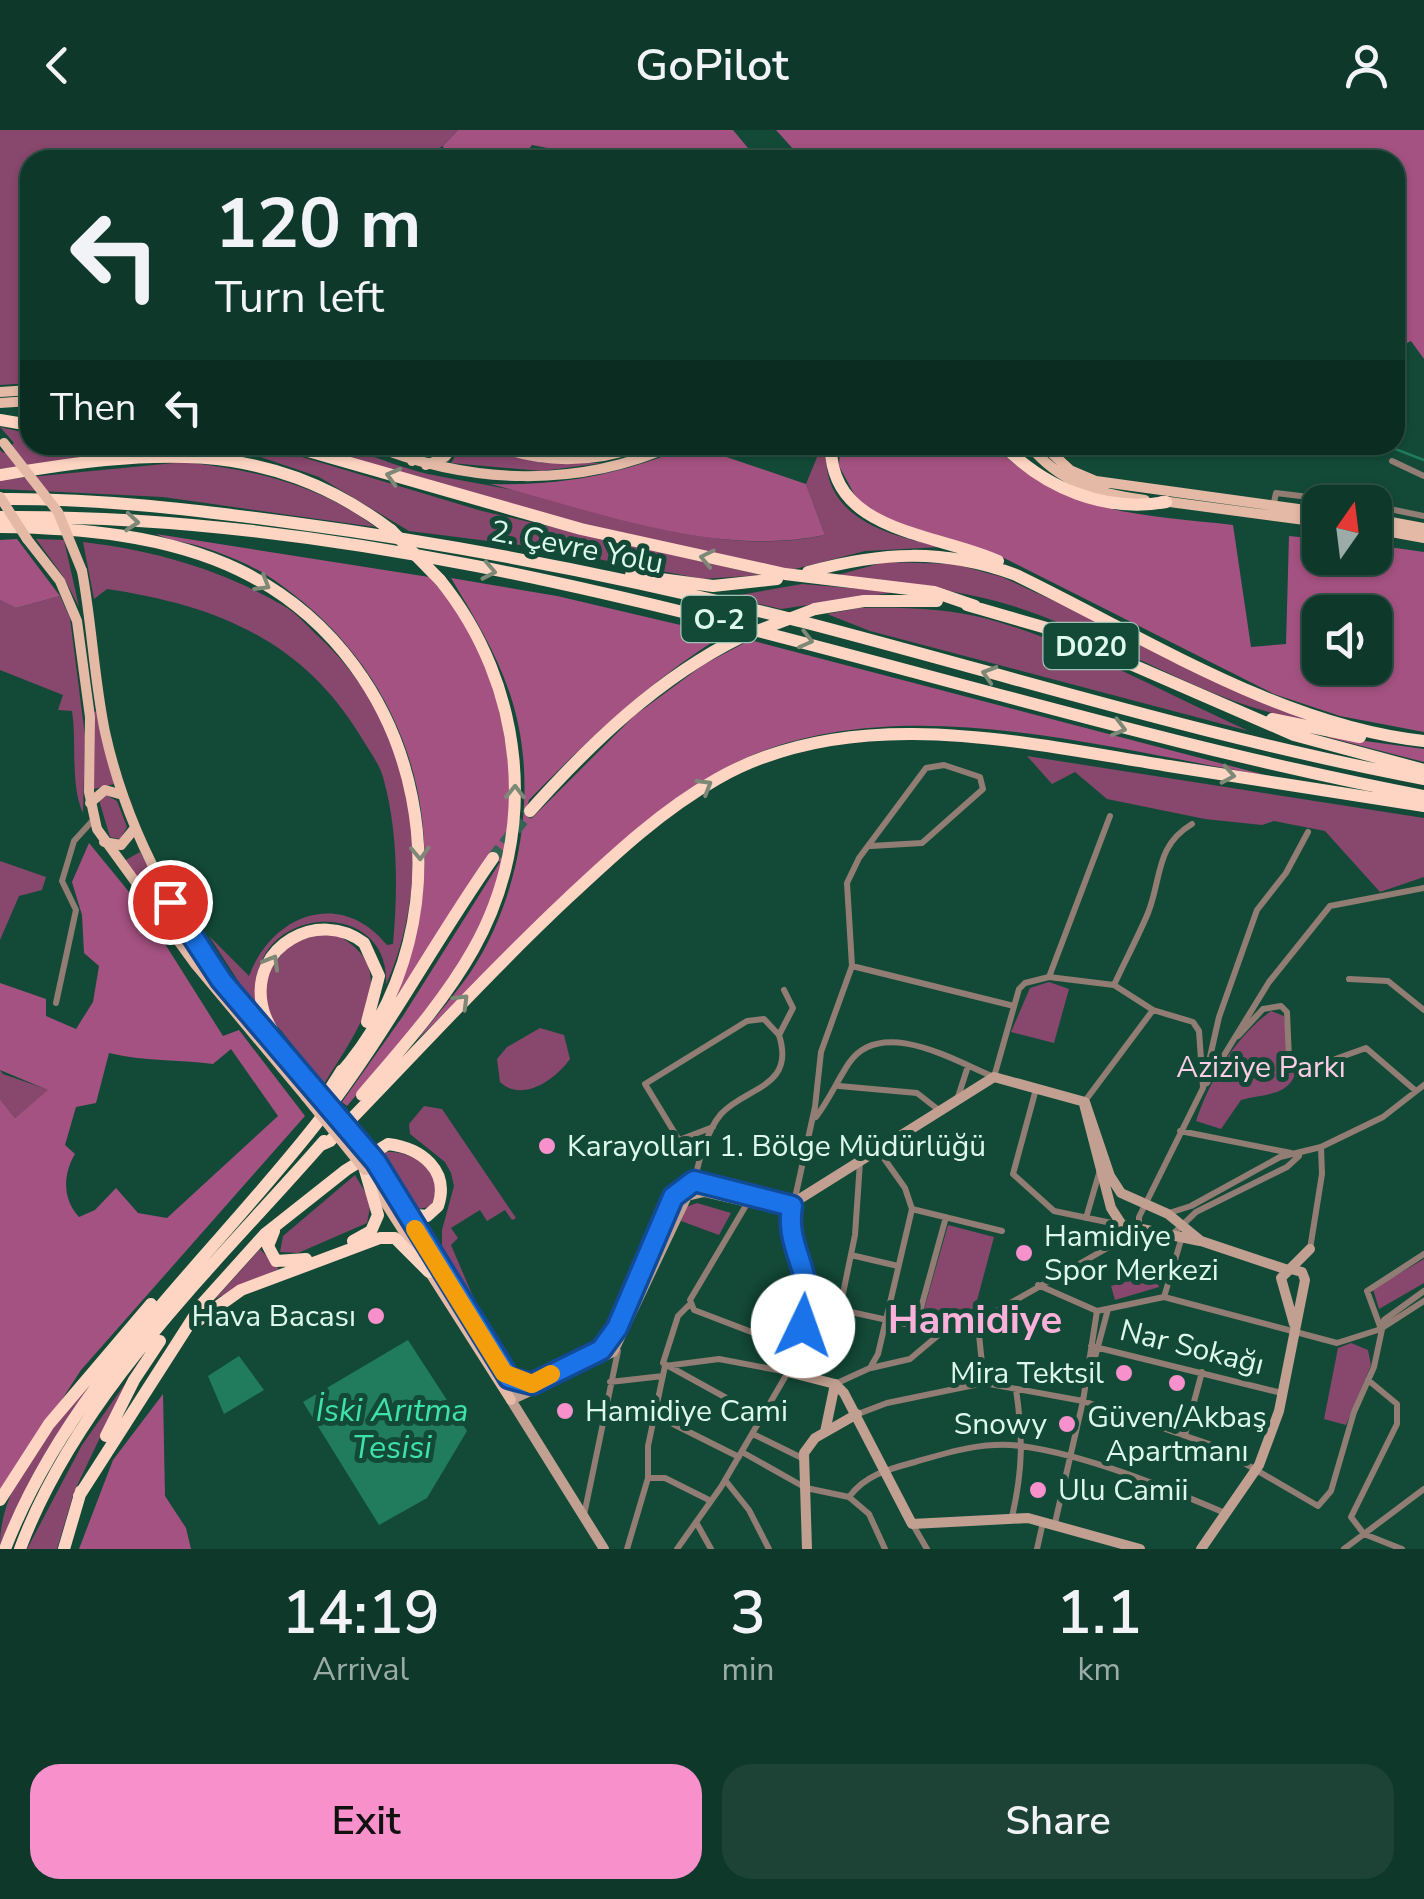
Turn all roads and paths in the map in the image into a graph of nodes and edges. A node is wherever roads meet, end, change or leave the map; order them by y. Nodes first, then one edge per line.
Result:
1 (2, 441) edge
2 (241, 455) edge
3 (322, 455) edge
4 (397, 455) edge
5 (410, 455) edge
6 (447, 455) edge
7 (531, 455) edge
8 (602, 455) edge
9 (646, 455) edge
10 (832, 455) edge
11 (1014, 455) edge
12 (1038, 455) edge
13 (1054, 455) edge
14 (412, 461) junction
15 (1392, 462) dead end
16 (426, 465) junction
17 (0, 475) edge
18 (298, 476) junction
19 (1424, 476) edge
20 (1302, 496) edge
21 (0, 498) edge
22 (1166, 502) junction
23 (1273, 506) junction
24 (1392, 509) edge
25 (1302, 510) edge
26 (1424, 516) edge
27 (0, 518) edge
28 (1302, 520) edge
29 (1392, 522) edge
30 (0, 528) edge
31 (1424, 528) edge
32 (1392, 532) edge
33 (1424, 538) edge
34 (808, 572) dead end
35 (592, 575) junction
36 (777, 579) dead end
37 (1038, 586) junction
38 (974, 606) junction
39 (1202, 699) junction
40 (1424, 744) edge
41 (1424, 770) edge
42 (1424, 779) edge
43 (124, 796) junction
44 (1424, 796) edge
45 (90, 803) junction
46 (1424, 806) edge
47 (530, 811) tunnel mouth
48 (1110, 816) dead end
49 (94, 819) junction
50 (1192, 824) dead end
51 (135, 828) junction
52 (1308, 832) dead end
53 (104, 841) junction
54 (871, 846) junction
55 (493, 858) tunnel mouth
56 (1424, 888) edge
57 (852, 966) junction
58 (1050, 977) junction
59 (1349, 979) dead end
60 (1114, 985) junction
61 (784, 990) dead end
62 (56, 1002) dead end
63 (1014, 1006) junction
64 (1153, 1010) junction
65 (1424, 1010) edge
66 (779, 1034) junction
67 (1237, 1036) junction
68 (968, 1066) junction
69 (339, 1075) junction
70 (994, 1077) junction
71 (307, 1078) junction
72 (1424, 1085) edge
73 (839, 1086) junction
74 (1203, 1088) junction
75 (1036, 1089) junction
76 (1416, 1091) junction
77 (958, 1097) junction
78 (1085, 1102) junction
79 (940, 1110) junction
80 (812, 1122) junction
81 (713, 1126) junction
82 (1180, 1132) junction
83 (321, 1145) junction
84 (1321, 1147) junction
85 (294, 1149) junction
86 (878, 1150) junction
87 (1300, 1155) junction
88 (860, 1161) junction
89 (1101, 1169) junction
90 (365, 1170) junction
91 (387, 1179) junction
92 (695, 1187) junction
93 (750, 1198) junction
94 (792, 1206) junction
95 (1146, 1206) junction
96 (912, 1209) junction
97 (1168, 1214) junction
98 (946, 1217) junction
99 (1086, 1218) junction
100 (233, 1222) junction
101 (1180, 1224) junction
102 (278, 1225) junction
103 (1122, 1225) junction
104 (1138, 1230) junction
105 (1002, 1231) dead end
106 (1166, 1237) junction
107 (1181, 1240) junction
108 (1201, 1241) junction
109 (1310, 1249) junction
110 (227, 1251) junction
111 (1424, 1254) edge
112 (851, 1256) junction
113 (1262, 1263) junction
114 (898, 1266) junction
115 (1290, 1269) junction
116 (429, 1272) junction
117 (1304, 1281) junction
118 (1037, 1285) junction
119 (1282, 1285) junction
120 (1424, 1291) edge
121 (1164, 1297) junction
122 (1424, 1301) edge
123 (690, 1303) junction
124 (810, 1303) junction
125 (840, 1308) junction
126 (1108, 1309) junction
127 (1098, 1311) junction
128 (888, 1320) junction
129 (978, 1325) junction
130 (916, 1326) junction
131 (1380, 1328) junction
132 (1294, 1330) junction
133 (942, 1332) junction
134 (619, 1344) junction
135 (1094, 1346) junction
136 (796, 1349) junction
137 (169, 1355) junction
138 (493, 1356) junction
139 (665, 1366) junction
140 (870, 1368) junction
141 (788, 1372) junction
142 (1202, 1372) junction
143 (664, 1376) junction
144 (1368, 1380) junction
145 (610, 1382) junction
146 (984, 1383) junction
147 (532, 1384) junction
148 (835, 1384) junction
149 (1016, 1389) junction
150 (1282, 1393) junction
151 (511, 1400) junction
152 (1083, 1401) junction
153 (856, 1414) junction
154 (655, 1416) junction
155 (763, 1418) junction
156 (824, 1432) junction
157 (753, 1434) junction
158 (1185, 1435) junction
159 (1019, 1445) junction
160 (741, 1454) junction
161 (804, 1459) junction
162 (1070, 1459) junction
163 (1257, 1469) junction
164 (886, 1470) junction
165 (648, 1478) junction
166 (725, 1480) junction
167 (806, 1488) junction
168 (1424, 1490) edge
169 (79, 1496) junction
170 (849, 1497) junction
171 (0, 1500) edge
172 (711, 1501) junction
173 (1226, 1513) junction
174 (1012, 1517) junction
175 (585, 1519) junction
176 (696, 1522) junction
177 (1049, 1522) junction
178 (912, 1524) junction
179 (1364, 1534) junction
180 (803, 1547) edge
181 (5, 1549) edge
182 (20, 1549) edge
183 (64, 1549) edge
184 (592, 1549) edge
185 (604, 1549) edge
186 (628, 1549) edge
187 (677, 1549) edge
188 (711, 1549) edge
189 (770, 1549) edge
190 (885, 1549) edge
191 (926, 1549) edge
192 (1037, 1549) edge
193 (1140, 1549) edge
194 (1201, 1549) edge
195 (1344, 1549) edge
196 (1402, 1549) edge

1 - 43 main road, bridge
2 - 18 highway
38 -> 3 highway
4 - 14 main road
5 - 14 main road
6 - 16 main road
7 - 8 main road
9 - 16 main road
10 - 37 highway
11 - 22 highway
12 - 22 main road
13 - 23 main road
14 - 16 main road
15 - 19 street
17 - 18 highway
83 -> 18 highway, bridge
20 - 23 street
21 - 35 highway, 2. Çevre Yolu / O-2
21 - 45 main road, bridge
22 - 28 main road
23 - 25 main road
24 - 26 street
27 -> 44 highway, 2. Çevre Yolu / O-2
29 - 31 main road
30 -> 69 highway
32 - 33 main road
34 - 37 highway
35 - 36 highway
42 -> 35 highway, 2. Çevre Yolu / O-2
37 - 40 highway
38 - 39 highway, D020
38 - 47 highway, bridge
39 - 40 highway
39 - 41 highway, D020
43 - 45 main road
43 - 51 main road
45 - 49 main road
83 -> 46 highway
48 - 58 street
49 - 53 main road
49 - 62 street
50 - 60 street
51 - 53 main road
51 - 71 main road
52 - 74 street
53 - 90 main road, bridge
54 - 54 street
54 - 57 street
55 - 85 highway
56 - 67 street
57 - 63 street
57 - 80 street
58 - 60 street
58 - 63 street
59 - 65 street
60 - 64 street
61 - 66 street
63 - 70 street
64 - 74 street
64 - 78 street
66 - 81 street
66 - 81 street
67 - 74 street
67 - 76 street
68 - 70 street
68 - 73 street
68 - 77 street
71 -> 69 highway
69 - 85 highway
70 - 75 street
70 - 77 street
71 - 91 main road, bridge
72 - 76 street
73 - 79 street
73 - 80 street
74 - 82 street
75 - 78 street
75 - 99 street
76 - 84 street
77 - 79 street
78 - 89 street
78 - 95 street
79 - 86 street
80 - 94 street
81 - 92 street
82 - 87 street
82 - 95 street
83 - 110 highway
84 - 87 street
84 - 109 street
85 - 100 highway
86 - 88 street
86 - 96 street
87 - 97 street
87 - 101 street
88 - 94 street
88 - 112 street
89 - 99 street
89 - 103 street
90 - 102 highway
90 - 116 main road
91 - 102 highway
91 - 138 main road
92 - 93 street
92 - 134 street
92 - 147 street
93 - 94 street
93 - 123 street
94 - 124 street
95 - 97 street
95 - 104 street
96 - 98 street
96 - 114 street
97 - 101 street
98 - 105 street
98 - 130 street
99 - 103 street
100 - 171 highway
100 - 181 highway
101 - 106 street
101 - 108 street
102 - 137 highway
103 - 104 street
104 - 106 street
104 - 118 street
106 - 107 street
107 - 108 street
107 - 121 street
108 - 113 street
109 - 115 street
109 - 117 street
110 - 169 highway
110 - 182 highway
111 - 131 street
112 - 114 street
112 - 125 street
113 - 115 street
113 - 119 street
114 - 128 street
115 - 117 street
115 - 119 street
116 - 137 highway
116 - 151 main road
117 - 119 street
117 - 132 street
118 - 127 street
118 - 129 street
119 - 132 street
120 - 131 street
121 - 126 street
121 - 132 street
122 - 131 street
123 - 136 street
123 - 139 street
124 - 125 street
124 - 136 street
125 - 128 street
126 - 127 street
126 - 135 street
127 - 135 street
128 - 130 street
128 - 140 street
129 - 133 street
129 - 146 street
130 - 133 street
131 - 132 street
131 - 144 street
132 - 150 street
133 - 140 street
134 - 145 street
134 - 151 street
135 - 142 street, Nar Sokağı
135 - 152 street
136 - 141 street
137 - 169 highway
138 - 147 main road
138 - 151 main road
139 - 141 street
139 - 143 street
139 - 155 street
140 - 148 street
141 - 148 street
141 - 155 street
142 - 150 street, Nar Sokağı
142 - 158 street
143 - 145 street
143 - 154 street
144 - 163 street
144 - 179 street
145 - 175 street
146 - 149 street
146 - 153 street
147 - 151 street
148 - 153 street
148 - 156 street
149 - 152 street
149 - 159 street
150 - 163 street
151 - 175 street
152 - 158 street
152 - 162 street
153 - 156 street
153 - 164 street
154 - 160 street
154 - 165 street
155 - 157 street
156 - 161 street
157 - 160 street
157 - 161 street
158 - 163 street
159 - 162 street
159 - 164 street
159 - 174 street
160 - 166 street
160 - 167 street
161 - 167 street
162 - 173 street
162 - 177 street
163 - 173 street
164 - 170 street
164 - 178 street
165 - 172 street
165 - 186 street
166 - 172 street
166 - 189 street
167 - 170 street
167 - 180 street
168 - 179 street
169 - 183 highway
170 - 190 street
172 - 176 street
173 - 194 street
174 - 177 street
174 - 178 street
175 - 184 street
175 - 185 street
176 - 187 street
176 - 188 street
177 - 192 street
177 - 193 street
178 - 191 street
179 - 195 street
179 - 196 street

